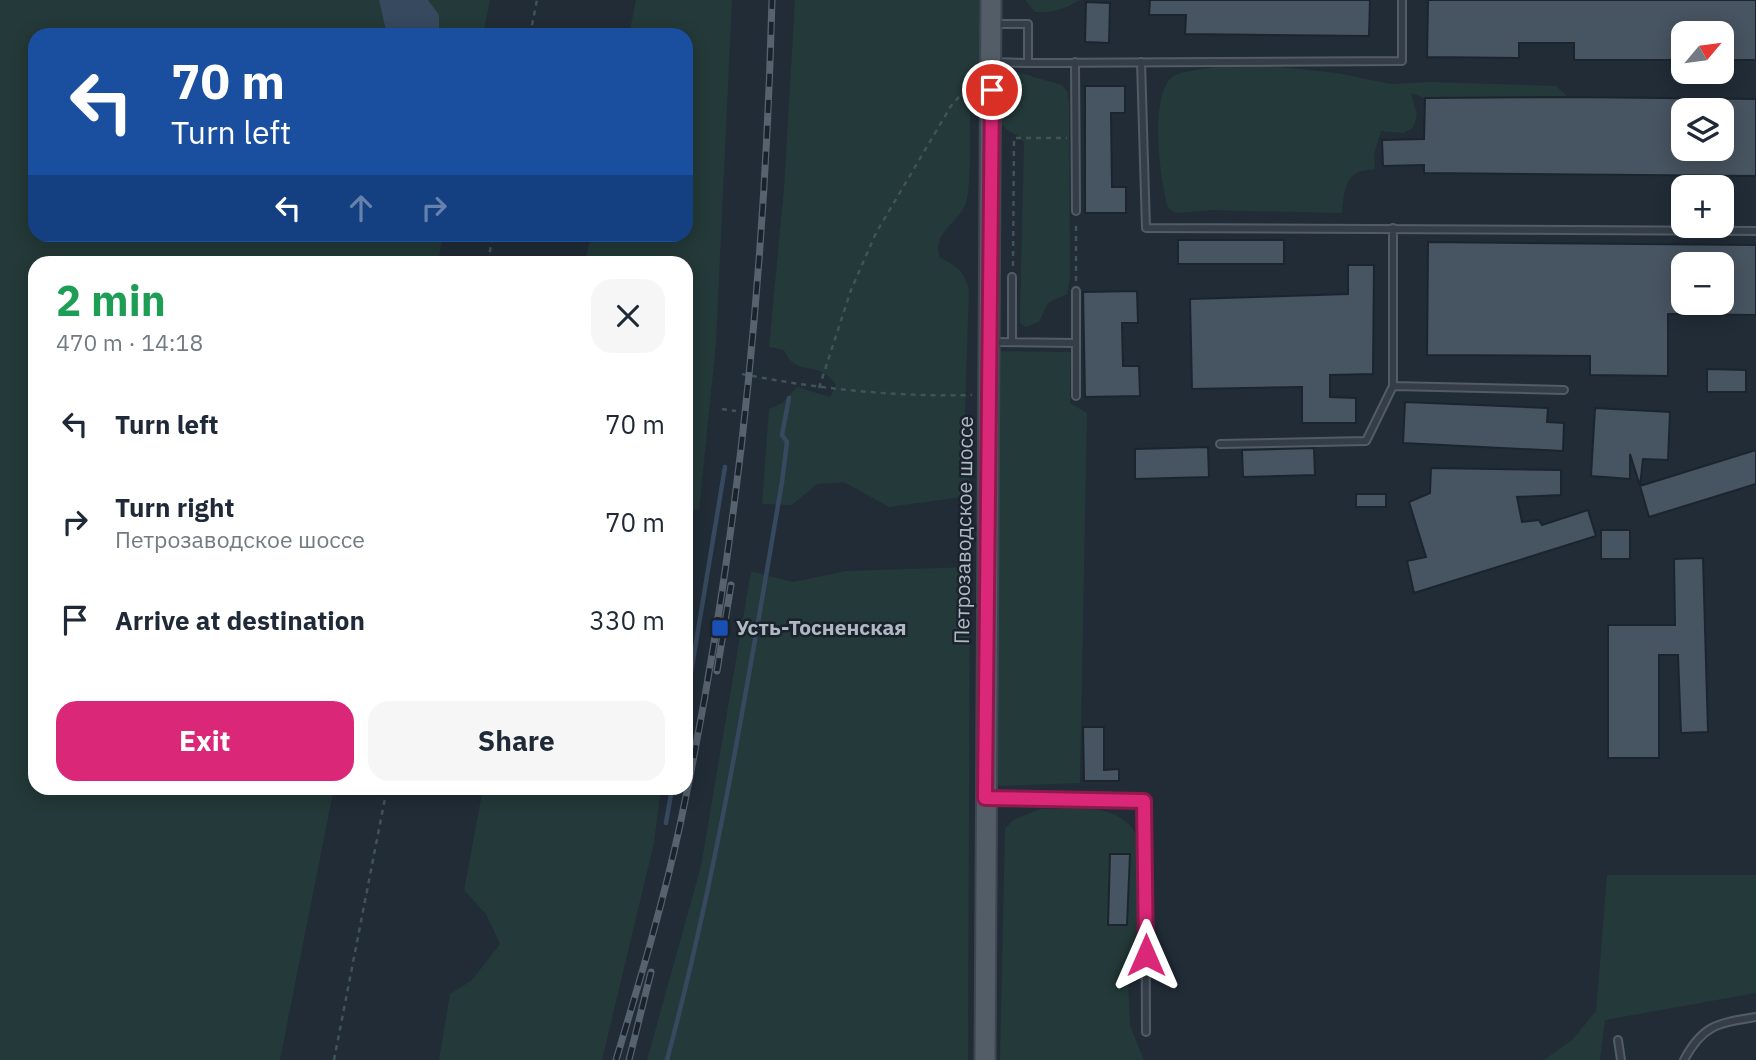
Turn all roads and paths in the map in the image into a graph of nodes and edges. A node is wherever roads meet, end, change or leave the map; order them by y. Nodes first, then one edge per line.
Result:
1 (537, 0) edge
2 (991, 0) edge
3 (1402, 0) edge
4 (991, 24) junction
5 (531, 28) edge
6 (992, 62) junction
7 (1075, 62) junction
8 (1142, 62) junction
9 (1028, 63) junction
10 (1075, 138) junction
11 (1076, 211) joint
12 (1393, 228) junction
13 (1756, 230) edge
14 (1013, 277) joint
15 (1076, 291) joint
16 (989, 342) junction
17 (1012, 342) junction
18 (1076, 343) junction
19 (743, 374) dead end
20 (1393, 386) junction
21 (819, 388) junction
22 (1564, 390) dead end
23 (988, 394) junction
24 (1076, 396) dead end
25 (722, 409) dead end
26 (736, 411) dead end
27 (1220, 444) dead end
28 (386, 795) edge
29 (985, 798) junction
30 (1756, 1017) edge
31 (1146, 1032) dead end
32 (1618, 1040) dead end
33 (334, 1060) edge
34 (985, 1060) edge
35 (1621, 1060) edge
36 (1684, 1060) edge

1 - 5 path
2 - 4 main road, Петрозаводское шоссе
3 - 8 lane
4 - 6 main road, Петрозаводское шоссе
4 - 9 lane
6 - 9 lane
6 - 16 main road, Петрозаводское шоссе
6 - 21 path
7 - 8 lane
7 - 9 lane
7 - 10 lane
8 - 12 lane
10 - 11 lane
10 - 14 path
11 - 15 path
12 - 13 lane
12 - 20 lane
14 - 17 lane
15 - 18 lane
16 - 17 lane
16 - 23 main road, Петрозаводское шоссе
17 - 18 lane
18 - 24 lane
19 - 21 path
20 - 22 lane
20 - 27 lane
21 - 23 path
23 - 29 main road, Петрозаводское шоссе
25 - 26 path
28 - 33 path
29 - 31 lane
29 - 34 main road, Петрозаводское шоссе
30 - 36 lane
32 - 35 lane

